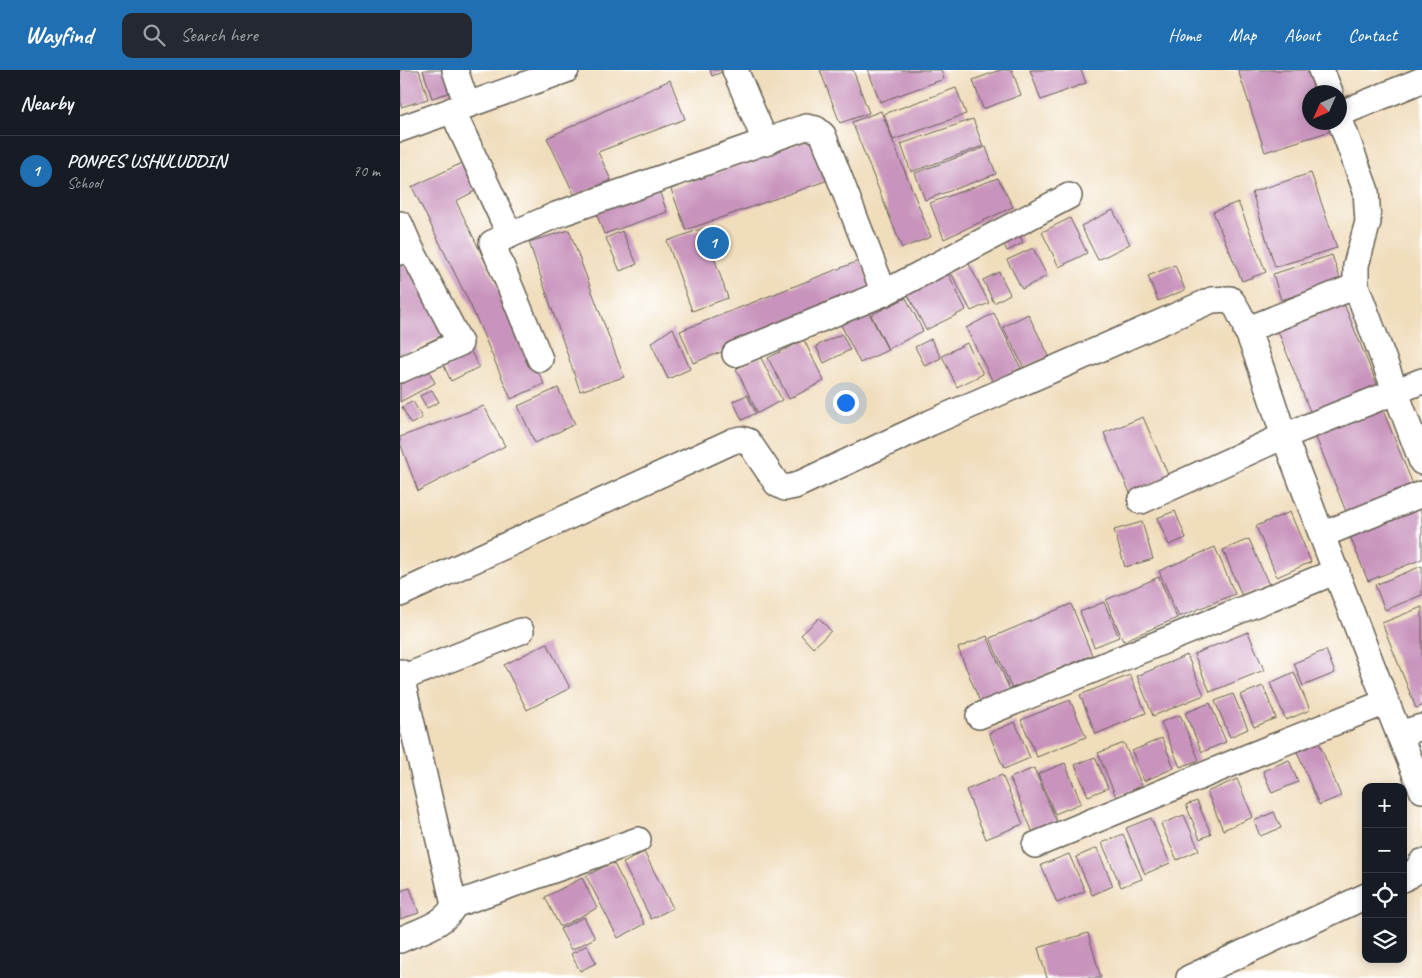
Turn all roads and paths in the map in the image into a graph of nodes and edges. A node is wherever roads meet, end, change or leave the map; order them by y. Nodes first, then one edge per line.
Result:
1 (455, 70) edge
2 (566, 70) edge
3 (735, 70) edge
4 (1321, 70) edge
5 (1422, 80) edge
6 (1327, 85) edge
7 (459, 108) junction
8 (1347, 112) edge
9 (400, 129) edge
10 (1345, 130) edge
11 (766, 142) junction
12 (1069, 196) dead end
13 (400, 224) edge
14 (510, 235) junction
15 (405, 249) edge
16 (1356, 286) junction
17 (884, 293) junction
18 (1246, 330) junction
19 (735, 354) dead end
20 (540, 359) dead end
21 (400, 370) edge
22 (1422, 381) edge
23 (1395, 392) junction
24 (1284, 436) junction
25 (1422, 462) edge
26 (1422, 494) edge
27 (1141, 501) dead end
28 (1322, 535) junction
29 (1337, 571) junction
30 (400, 594) edge
31 (521, 631) dead end
32 (401, 675) edge
33 (1386, 702) junction
34 (979, 716) dead end
35 (1411, 730) edge
36 (1422, 790) edge
37 (638, 840) dead end
38 (1035, 845) dead end
39 (1422, 862) edge
40 (1407, 877) edge
41 (1362, 898) edge
42 (454, 905) junction
43 (400, 940) edge
44 (1189, 978) edge

1 - 7 street
2 - 7 street
3 - 11 street
4 - 6 street
5 - 8 street
7 - 9 street
7 - 14 street
10 - 16 street
11 - 14 street
11 - 17 street
12 - 17 street
13 - 15 street
14 - 20 street
15 - 21 street
16 - 18 street
16 - 23 street
17 - 19 street
18 - 24 street
18 - 30 street
22 - 23 street
23 - 24 street
23 - 25 street
24 - 27 street
24 - 28 street
26 - 28 street
28 - 29 street
29 - 33 street
29 - 34 street
31 - 32 street
32 - 42 street
33 - 35 street
33 - 38 street
35 - 36 street
37 - 42 street
39 - 40 street
41 - 44 street
42 - 43 street

